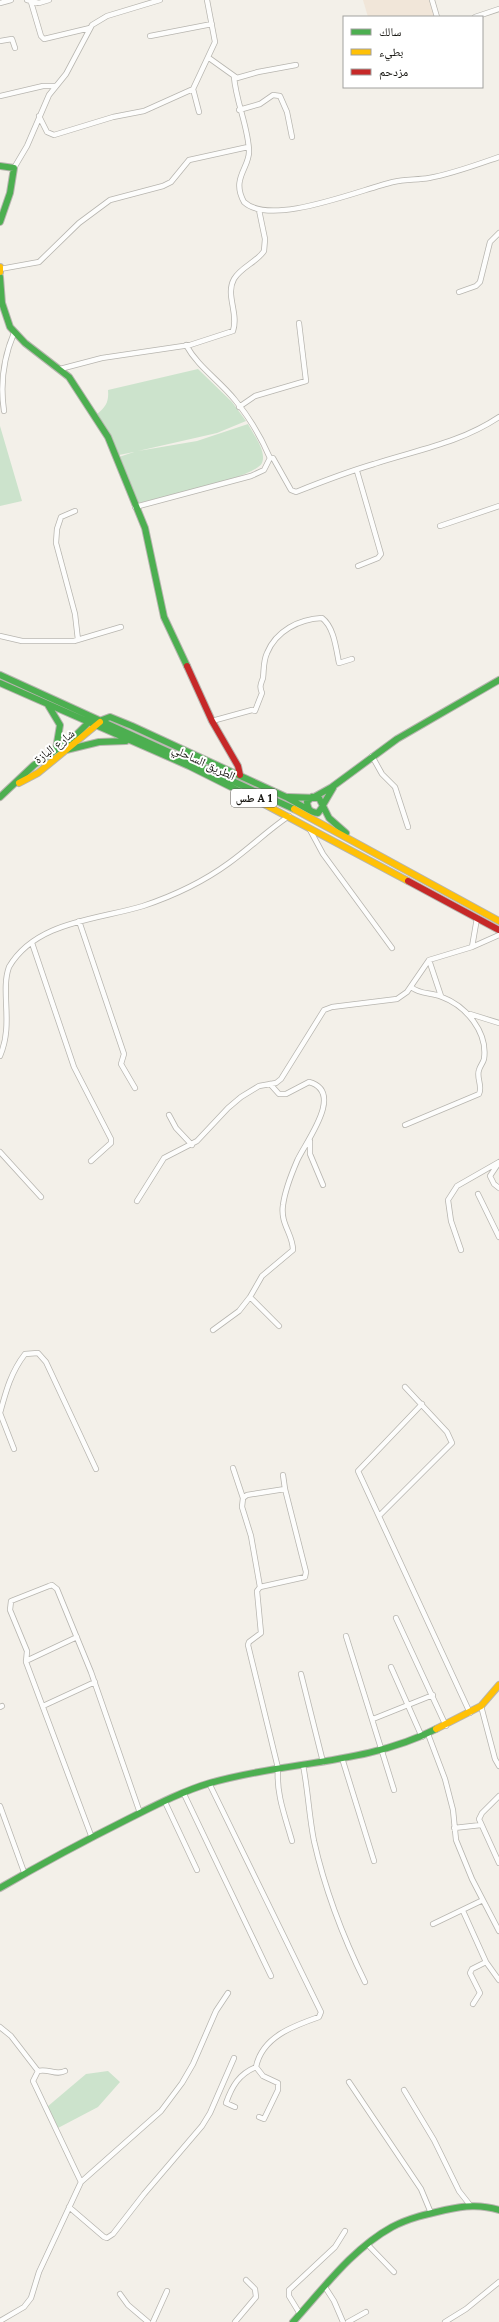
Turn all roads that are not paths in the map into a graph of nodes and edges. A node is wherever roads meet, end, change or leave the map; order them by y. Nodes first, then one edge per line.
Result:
1 (11, 0) edge
2 (49, 0) edge
3 (160, 0) edge
4 (207, 0) edge
5 (432, 0) edge
6 (29, 1) edge
7 (0, 3) edge
8 (499, 9) edge
9 (437, 16) edge
10 (477, 16) edge
11 (212, 24) junction
12 (90, 28) junction
13 (150, 36) dead end
14 (0, 41) edge
15 (15, 48) dead end
16 (209, 58) junction
17 (296, 66) dead end
18 (234, 77) junction
19 (55, 86) junction
20 (193, 89) junction
21 (0, 96) edge
22 (239, 110) junction
23 (199, 112) dead end
24 (39, 116) junction
25 (292, 137) dead end
26 (248, 147) junction
27 (499, 157) edge
28 (0, 166) edge
29 (14, 168) junction
30 (259, 210) junction
31 (0, 222) edge
32 (499, 233) edge
33 (0, 269) edge
34 (0, 277) edge
35 (459, 292) dead end
36 (299, 323) dead end
37 (14, 333) junction
38 (186, 345) junction
39 (2, 356) edge
40 (60, 369) junction
41 (239, 407) junction
42 (4, 411) dead end
43 (499, 417) edge
44 (270, 458) junction
45 (357, 471) junction
46 (499, 506) edge
47 (134, 507) junction
48 (75, 511) dead end
49 (440, 526) dead end
50 (358, 566) dead end
51 (120, 627) dead end
52 (0, 636) edge
53 (78, 640) junction
54 (352, 659) dead end
55 (0, 675) edge
56 (499, 680) edge
57 (0, 683) edge
58 (48, 704) junction
59 (94, 716) junction
60 (102, 720) junction
61 (212, 721) junction
62 (89, 723) junction
63 (96, 726) junction
64 (128, 741) junction
65 (56, 749) junction
66 (66, 750) junction
67 (372, 756) junction
68 (233, 758) junction
69 (225, 768) junction
70 (240, 775) junction
71 (17, 784) junction
72 (334, 787) junction
73 (0, 797) edge
74 (286, 797) junction
75 (313, 797) junction
76 (323, 805) junction
77 (309, 810) junction
78 (289, 816) junction
79 (308, 826) junction
80 (408, 827) dead end
81 (362, 846) junction
82 (477, 918) junction
83 (499, 920) edge
84 (79, 921) junction
85 (499, 930) edge
86 (499, 935) edge
87 (32, 943) junction
88 (472, 947) junction
89 (392, 948) dead end
90 (429, 960) junction
91 (1, 987) edge
92 (411, 987) junction
93 (441, 996) junction
94 (469, 1014) junction
95 (499, 1023) edge
96 (0, 1056) edge
97 (270, 1084) junction
98 (135, 1088) dead end
99 (169, 1115) dead end
100 (405, 1125) dead end
101 (311, 1137) junction
102 (192, 1144) junction
103 (0, 1152) edge
104 (91, 1161) dead end
105 (499, 1163) edge
106 (323, 1185) dead end
107 (499, 1188) edge
108 (478, 1194) dead end
109 (41, 1197) dead end
110 (138, 1201) dead end
111 (499, 1237) edge
112 (461, 1250) dead end
113 (250, 1297) junction
114 (279, 1326) dead end
115 (213, 1330) dead end
116 (405, 1387) dead end
117 (422, 1404) junction
118 (0, 1413) edge
119 (14, 1449) dead end
120 (232, 1468) dead end
121 (96, 1469) dead end
122 (283, 1475) dead end
123 (285, 1489) junction
124 (243, 1498) junction
125 (379, 1516) junction
126 (260, 1587) junction
127 (396, 1618) dead end
128 (346, 1636) dead end
129 (76, 1637) junction
130 (26, 1661) junction
131 (391, 1668) dead end
132 (301, 1674) dead end
133 (95, 1682) junction
134 (499, 1686) edge
135 (433, 1695) junction
136 (408, 1704) junction
137 (43, 1706) junction
138 (481, 1706) junction
139 (470, 1713) junction
140 (373, 1718) junction
141 (446, 1726) junction
142 (425, 1735) junction
143 (383, 1751) junction
144 (342, 1758) junction
145 (323, 1762) junction
146 (303, 1765) junction
147 (499, 1766) edge
148 (278, 1768) junction
149 (209, 1783) junction
150 (394, 1790) dead end
151 (184, 1794) junction
152 (499, 1796) edge
153 (165, 1802) junction
154 (0, 1806) edge
155 (140, 1813) junction
156 (481, 1826) junction
157 (454, 1828) junction
158 (92, 1838) junction
159 (292, 1841) dead end
160 (374, 1862) dead end
161 (499, 1863) edge
162 (197, 1870) dead end
163 (24, 1872) junction
164 (0, 1888) edge
165 (483, 1900) junction
166 (463, 1911) junction
167 (433, 1924) dead end
168 (499, 1930) edge
169 (486, 1962) junction
170 (271, 1976) dead end
171 (499, 1980) edge
172 (365, 1982) dead end
173 (228, 1993) dead end
174 (473, 2004) dead end
175 (0, 2027) edge
176 (234, 2058) dead end
177 (256, 2067) junction
178 (38, 2071) junction
179 (65, 2071) dead end
180 (349, 2082) dead end
181 (404, 2090) dead end
182 (235, 2106) dead end
183 (259, 2117) dead end
184 (81, 2182) junction
185 (470, 2205) junction
186 (69, 2207) junction
187 (499, 2210) edge
188 (431, 2213) junction
189 (345, 2231) dead end
190 (368, 2245) junction
191 (394, 2272) dead end
192 (246, 2280) dead end
193 (499, 2282) edge
194 (325, 2287) junction
195 (167, 2291) dead end
196 (120, 2294) dead end
197 (366, 2312) dead end
198 (300, 2314) junction
199 (0, 2321) edge
200 (148, 2322) edge
201 (153, 2322) edge
202 (235, 2322) edge
203 (293, 2322) edge
204 (343, 2322) edge
205 (348, 2322) edge
206 (446, 2322) edge

1 - 7 street
2 - 6 street
3 - 12 street
4 - 11 street
5 - 9 street
6 - 12 street
8 - 10 street
11 - 13 street
11 - 16 street
12 - 19 street
14 - 15 street
16 - 18 street
16 - 20 street
17 - 18 street
18 - 22 street
19 - 21 street
19 - 24 street
20 - 23 street
20 - 24 street
22 - 25 street
22 - 26 street
24 - 29 street
26 - 30 street
26 - 33 street
27 - 30 street
28 - 29 main road
29 - 31 main road
30 - 38 street
32 - 35 street
34 - 37 main road
36 - 41 street
37 - 39 street
37 - 40 main road
38 - 40 street
38 - 41 street
39 - 42 street
40 - 47 main road
41 - 44 street
43 - 45 street
44 - 45 street
44 - 47 street
45 - 50 street
46 - 49 street
47 - 61 main road
48 - 53 street
51 - 53 street
52 - 53 street
54 - 61 street
55 - 59 main road, الطريق الساحلي / طس A 1
56 - 67 main road
57 - 58 main road, الطريق الساحلي / طس A 1
58 - 62 main road, الطريق الساحلي / طس A 1
58 - 65 main road
59 - 60 main road, الطريق الساحلي / طس A 1
59 - 62 main road, شارع البازة
60 - 63 main road, شارع البازة
60 - 69 main road
60 - 81 main road, الطريق الساحلي / طس A 1
61 - 68 main road
62 - 63 main road, الطريق الساحلي / طس A 1
62 - 65 main road, شارع البازة
63 - 64 main road, الطريق الساحلي / طس A 1
63 - 66 main road, شارع البازة
64 - 66 main road
64 - 78 main road, الطريق الساحلي / طس A 1
65 - 71 main road, شارع البازة
66 - 71 main road, شارع البازة
67 - 72 main road
67 - 80 street
68 - 69 main road
68 - 70 main road
69 - 70 main road
70 - 74 main road
71 - 73 main road, شارع البازة
72 - 75 main road
72 - 76 main road
74 - 75 main road
74 - 77 main road
75 - 76 main road
75 - 77 main road
76 - 77 main road
76 - 81 main road
78 - 79 main road, الطريق الساحلي / طس A 1
78 - 84 street
79 - 82 main road, الطريق الساحلي / طس A 1
79 - 89 street
81 - 83 main road, الطريق الساحلي / طس A 1
82 - 85 main road, الطريق الساحلي / طس A 1
82 - 88 street
84 - 87 street
84 - 98 street
86 - 88 street
87 - 91 street
87 - 104 street
88 - 90 street
90 - 92 street
90 - 93 street
91 - 96 street
92 - 93 street
92 - 97 street
93 - 94 street
94 - 95 street
94 - 100 street
97 - 101 street
97 - 102 street
99 - 102 street
101 - 106 street
101 - 113 street
102 - 110 street
103 - 109 street
105 - 107 street
105 - 112 street
108 - 111 street
113 - 114 street
113 - 115 street
116 - 117 street
117 - 125 street
117 - 125 street
118 - 119 street
118 - 121 street
120 - 124 street
122 - 123 street
123 - 124 street
123 - 126 street
124 - 126 street
125 - 139 street
126 - 148 street
127 - 135 street
128 - 140 street
129 - 130 street
129 - 130 street
129 - 133 street
130 - 137 street
131 - 136 street
132 - 145 street
133 - 137 street
133 - 155 street
134 - 138 main road
135 - 136 street
135 - 141 street
136 - 140 street
136 - 142 street
137 - 158 street
138 - 139 main road
138 - 147 street
139 - 141 main road
140 - 143 street
141 - 142 main road
142 - 143 main road
142 - 157 street
143 - 144 main road
143 - 150 street
144 - 145 main road
144 - 160 street
145 - 146 main road
146 - 148 main road
146 - 172 street
148 - 149 main road
148 - 159 street
149 - 151 main road
149 - 177 street
151 - 153 main road
151 - 170 street
152 - 156 street
153 - 155 main road
153 - 162 street
154 - 163 street
155 - 158 main road
156 - 157 street
156 - 161 street
157 - 165 street
158 - 163 main road
163 - 164 main road
165 - 166 street
165 - 168 street
166 - 167 street
166 - 169 street
169 - 171 street
169 - 174 street
173 - 184 street
175 - 178 street
176 - 186 street
177 - 182 street
177 - 183 street
178 - 179 street
178 - 184 street
180 - 188 street
181 - 185 street
184 - 186 street
185 - 187 main road
185 - 188 main road
186 - 199 street
188 - 190 main road
189 - 198 street
190 - 191 street
190 - 194 main road
192 - 202 street
193 - 206 street
194 - 198 main road
194 - 204 street
195 - 201 street
196 - 200 street
197 - 205 street
198 - 203 main road

